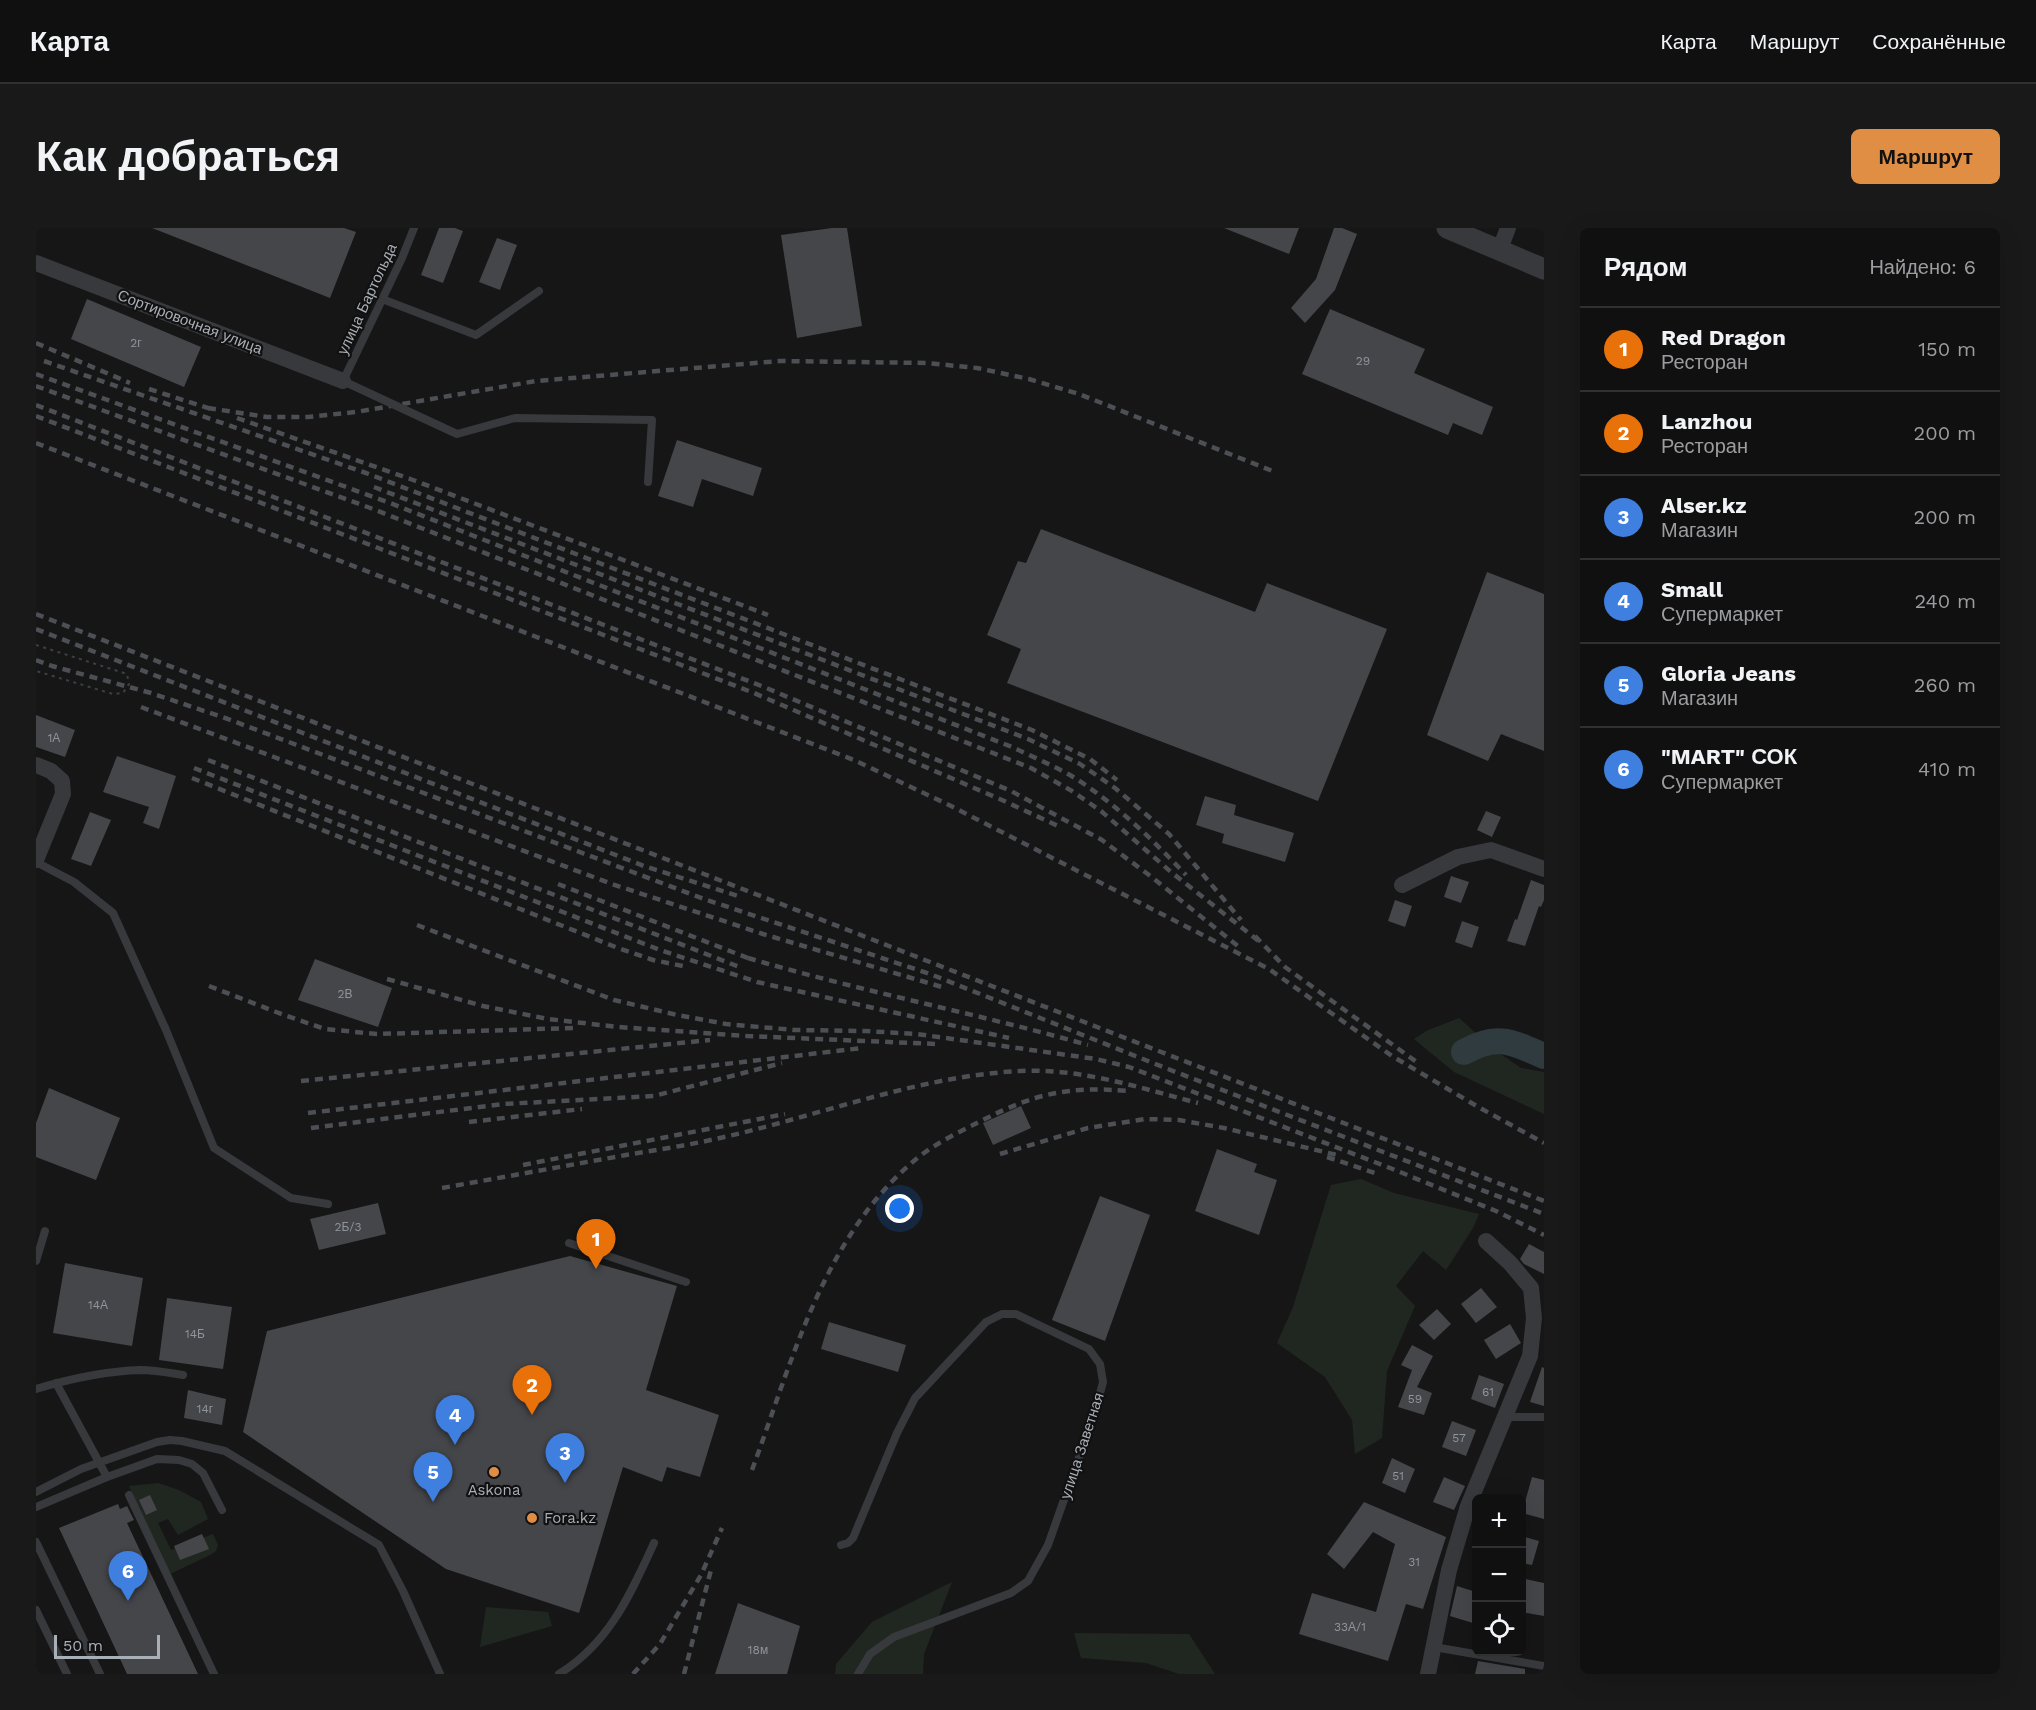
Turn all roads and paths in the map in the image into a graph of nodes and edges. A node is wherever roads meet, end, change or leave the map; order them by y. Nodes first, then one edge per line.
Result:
1 (414, 228) edge
2 (1448, 228) edge
3 (1509, 228) edge
4 (1500, 249) junction
5 (36, 263) edge
6 (1544, 269) edge
7 (539, 291) dead end
8 (382, 299) junction
9 (343, 381) junction
10 (648, 482) dead end
11 (36, 645) edge
12 (36, 670) edge
13 (43, 768) edge
14 (36, 861) edge
15 (1544, 869) edge
16 (1402, 885) dead end
17 (328, 1204) dead end
18 (45, 1231) dead end
19 (1486, 1241) dead end
20 (568, 1243) dead end
21 (36, 1261) edge
22 (686, 1282) dead end
23 (183, 1375) dead end
24 (56, 1383) junction
25 (36, 1389) edge
26 (1505, 1417) junction
27 (1544, 1417) edge
28 (100, 1462) junction
29 (107, 1477) junction
30 (36, 1492) edge
31 (129, 1495) dead end
32 (36, 1507) edge
33 (222, 1510) dead end
34 (36, 1542) edge
35 (654, 1543) dead end
36 (841, 1545) dead end
37 (36, 1610) edge
38 (1434, 1647) junction
39 (1472, 1652) edge
40 (1492, 1656) edge
41 (1544, 1666) edge
42 (67, 1674) edge
43 (100, 1674) edge
44 (214, 1674) edge
45 (440, 1674) edge
46 (559, 1674) edge
47 (858, 1674) edge
48 (1428, 1674) edge

1 - 8 lane, улица Бартольда
2 - 4 street
3 - 4 street
4 - 6 street
5 - 9 street, Сортировочная улица
7 - 8 lane
8 - 9 lane, улица Бартольда
9 - 10 lane, bridge
11 - 12 path
13 - 14 street
14 - 17 lane
15 - 16 street
18 - 21 lane
19 - 26 street
20 - 22 lane
23 - 24 lane
24 - 25 lane
24 - 28 lane
26 - 27 lane
26 - 38 street
28 - 29 lane
28 - 30 lane
28 - 45 lane
29 - 32 lane
29 - 33 lane
31 - 44 lane
34 - 43 lane
35 - 46 lane
36 - 47 lane, улица Заветная
37 - 42 lane
38 - 39 lane
38 - 48 street
40 - 41 lane

